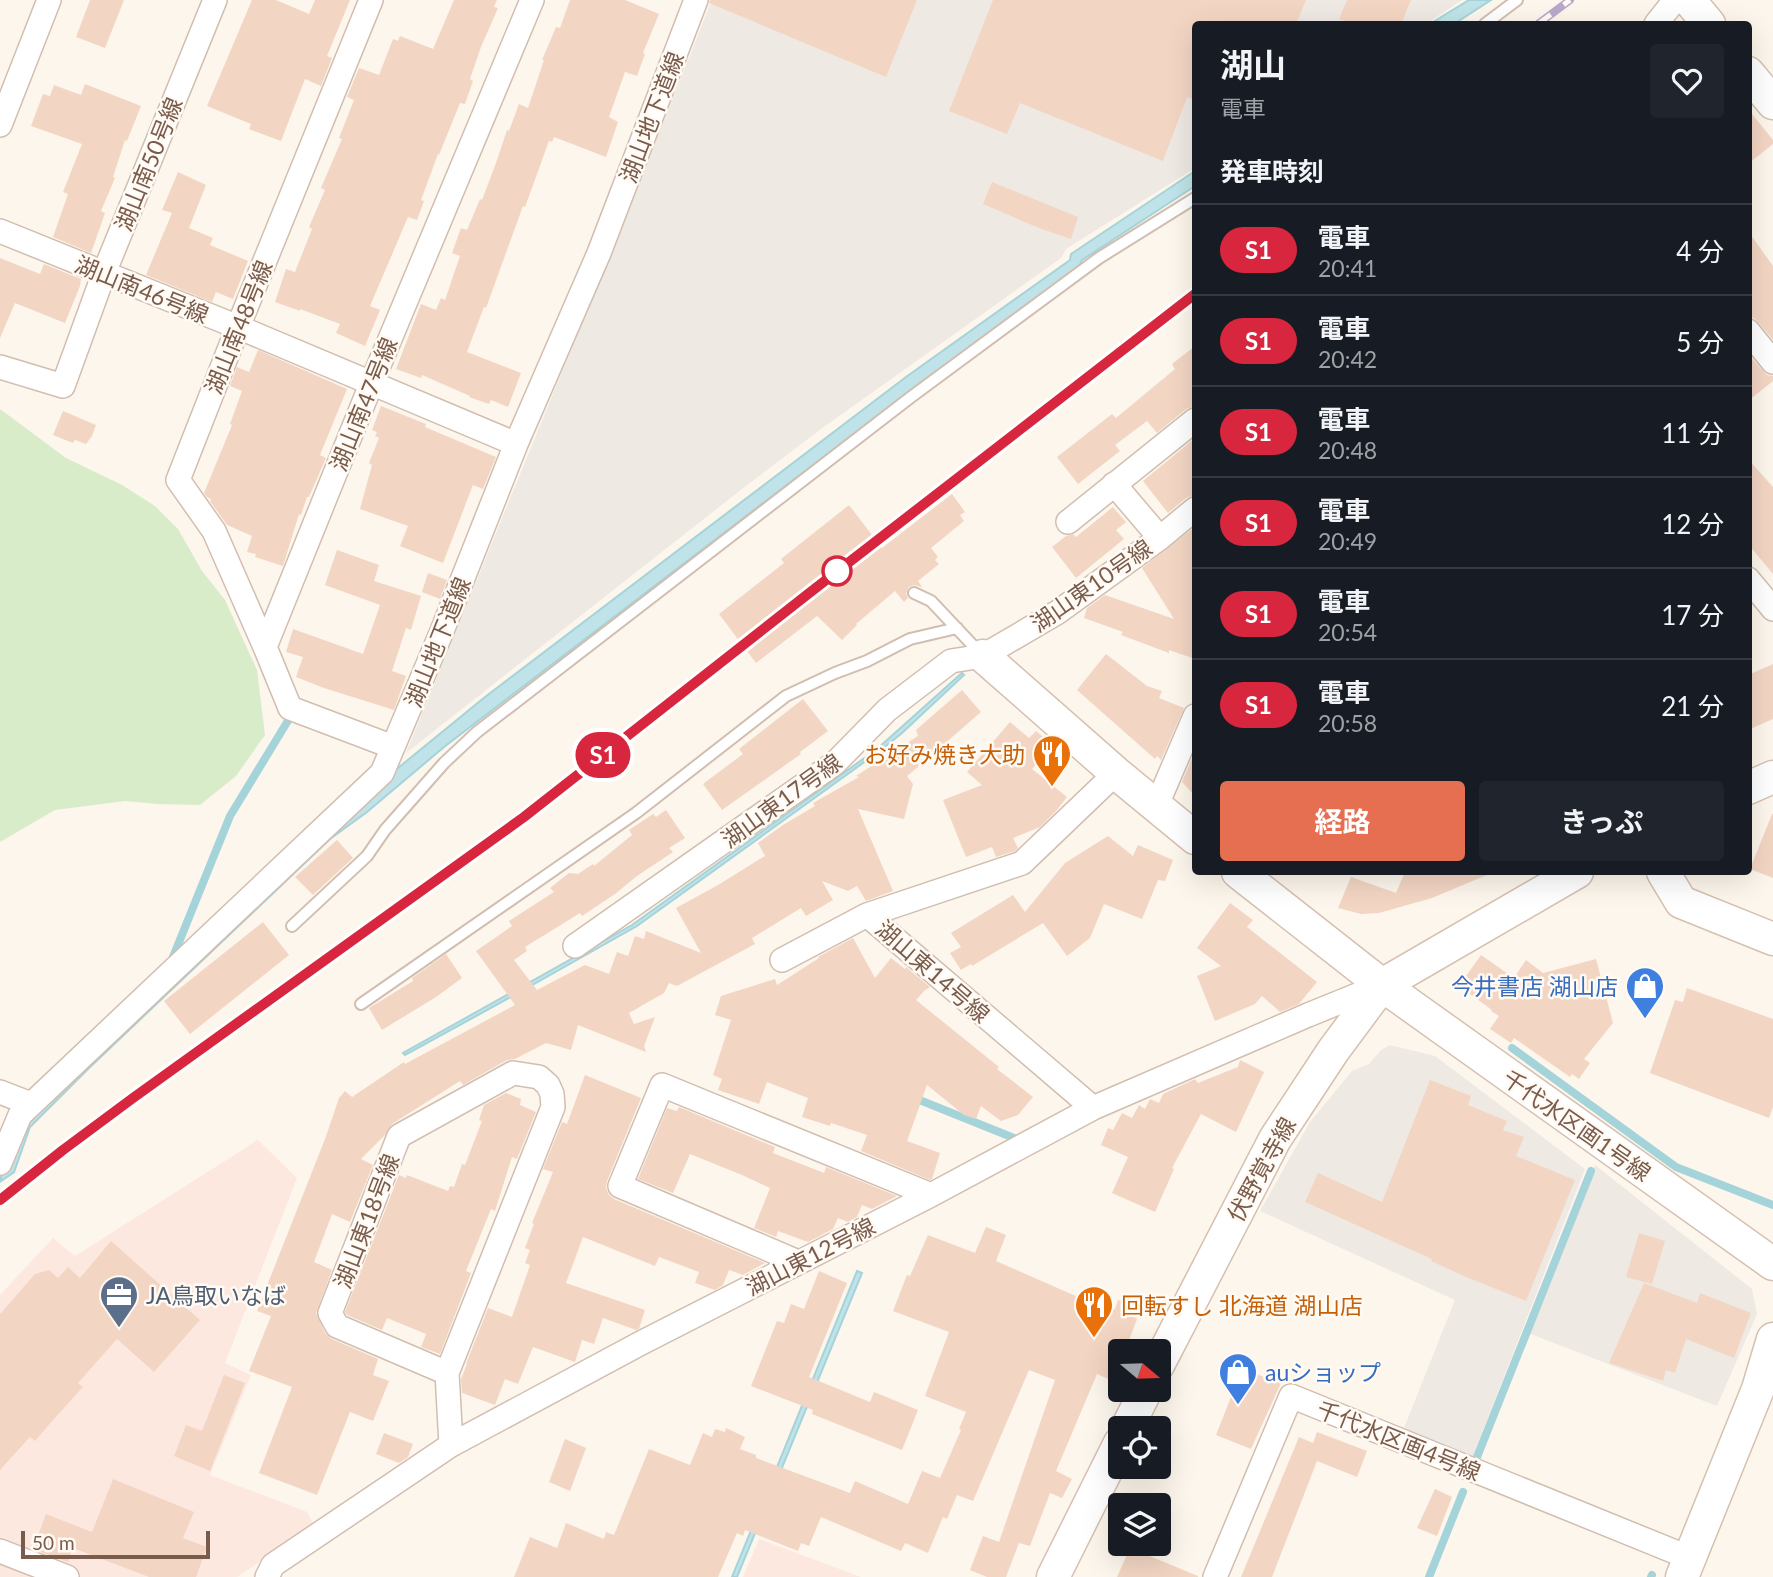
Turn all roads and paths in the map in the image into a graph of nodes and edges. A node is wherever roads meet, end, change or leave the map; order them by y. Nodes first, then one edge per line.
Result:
1 (50, 0) edge
2 (215, 0) edge
3 (371, 0) edge
4 (532, 0) edge
5 (1517, 0) edge
6 (1675, 0) edge
7 (1689, 0) edge
8 (692, 1) edge
9 (1489, 21) edge
10 (1658, 21) edge
11 (1706, 21) edge
12 (1752, 78) edge
13 (1773, 103) edge
14 (0, 125) edge
15 (1192, 200) edge
16 (0, 231) edge
17 (104, 273) junction
18 (238, 327) junction
19 (1752, 336) edge
20 (1773, 362) edge
21 (0, 367) edge
22 (372, 382) junction
23 (1192, 422) edge
24 (516, 444) junction
25 (1114, 484) junction
26 (1192, 511) edge
27 (1068, 522) dead end
28 (1160, 538) junction
29 (1752, 584) edge
30 (915, 593) dead end
31 (1773, 609) edge
32 (957, 628) junction
33 (265, 647) junction
34 (983, 656) junction
35 (1192, 723) edge
36 (393, 747) junction
37 (1116, 773) junction
38 (1773, 777) edge
39 (1752, 786) edge
40 (1156, 807) junction
41 (1192, 836) edge
42 (1242, 875) edge
43 (1572, 875) edge
44 (1665, 875) edge
45 (867, 915) junction
46 (292, 926) dead end
47 (1773, 939) edge
48 (575, 946) dead end
49 (782, 960) dead end
50 (1382, 985) junction
51 (361, 1004) dead end
52 (0, 1092) edge
53 (31, 1104) junction
54 (1093, 1108) junction
55 (0, 1163) edge
56 (931, 1195) junction
57 (798, 1262) junction
58 (1773, 1264) edge
59 (1773, 1339) edge
60 (1171, 1340) edge
61 (447, 1373) junction
62 (451, 1445) junction
63 (1108, 1467) edge
64 (0, 1551) edge
65 (1686, 1567) edge
66 (67, 1577) edge
67 (267, 1577) edge
68 (1053, 1577) edge
69 (1215, 1577) edge

1 - 14 street
2 - 17 street, 湖山南50号線
3 - 18 street, 湖山南48号線
4 - 22 street, 湖山南47号線
5 - 9 lane
6 - 10 street
7 - 11 main road
8 - 24 street, 湖山地下道線
12 - 13 main road
15 - 46 lane
16 - 17 street, 湖山南46号線
17 - 18 street, 湖山南46号線
17 - 21 street, 湖山南50号線
18 - 22 street, 湖山南46号線
18 - 33 street, 湖山南48号線
19 - 20 street
22 - 24 street, 湖山南46号線
22 - 33 street, 湖山南47号線
23 - 25 street
24 - 36 street, 湖山地下道線
25 - 27 street
25 - 28 street
26 - 28 street, 湖山東10号線
28 - 34 street, 湖山東10号線
29 - 31 street
30 - 32 lane
32 - 34 lane
32 - 51 lane
33 - 36 street
34 - 37 main road
34 - 48 street, 湖山東17号線
35 - 40 street
36 - 53 street, 湖山地下道線
37 - 40 main road
37 - 45 street, 湖山東14号線
38 - 39 main road
40 - 41 main road
42 - 50 main road, 千代水区画1号線
43 - 50 main road
44 - 47 main road
45 - 49 street
45 - 54 street, 湖山東14号線
50 - 54 street, 湖山東12号線
50 - 58 main road, 千代水区画1号線
50 - 60 main road, 伏野覚寺線
52 - 53 street
53 - 55 street, 湖山地下道線
54 - 56 street, 湖山東12号線
56 - 57 street, 湖山東12号線
56 - 57 street
57 - 62 street, 湖山東12号線
59 - 65 main road
61 - 61 street, 湖山東18号線
61 - 62 street, 湖山東18号線
62 - 67 street, 湖山東12号線
63 - 68 main road
64 - 66 street
65 - 69 street, 千代水区画4号線

